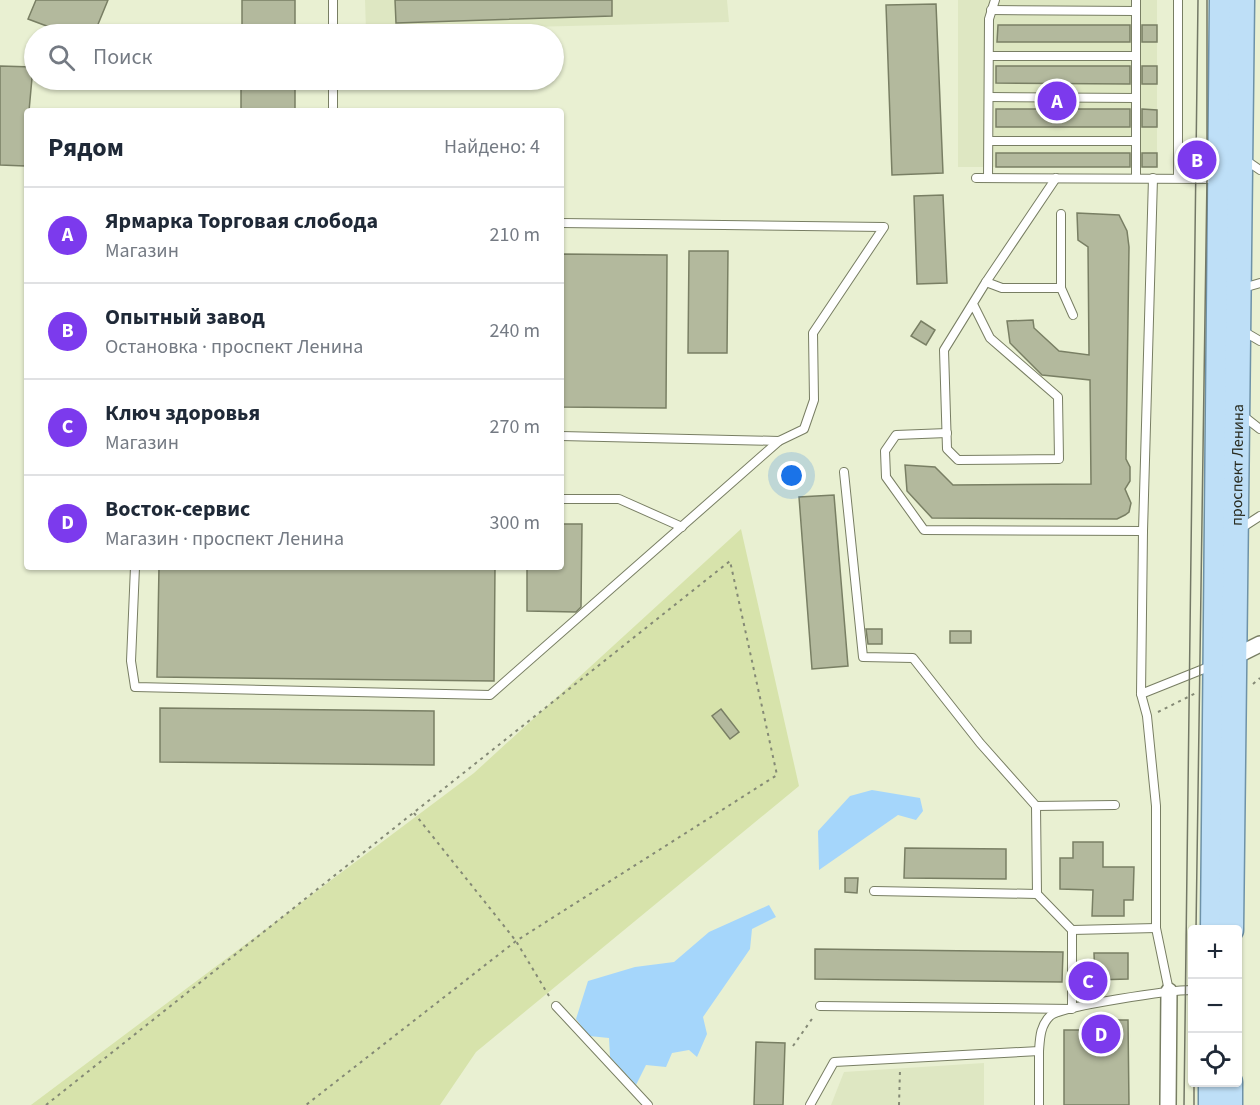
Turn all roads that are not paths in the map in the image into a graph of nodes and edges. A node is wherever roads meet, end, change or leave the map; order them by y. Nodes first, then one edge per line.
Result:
1 (333, 0) edge
2 (995, 0) edge
3 (1137, 0) edge
4 (1178, 0) edge
5 (1222, 0) edge
6 (1242, 0) edge
7 (991, 10) junction
8 (1136, 11) junction
9 (333, 24) edge
10 (989, 56) junction
11 (1136, 56) junction
12 (333, 90) edge
13 (989, 97) junction
14 (1136, 98) junction
15 (333, 108) edge
16 (988, 141) junction
17 (1136, 141) junction
18 (1240, 171) edge
19 (976, 178) dead end
20 (988, 178) junction
21 (1056, 178) junction
22 (1136, 178) junction
23 (1153, 178) junction
24 (1178, 178) junction
25 (1061, 214) dead end
26 (564, 223) edge
27 (986, 282) junction
28 (1250, 286) edge
29 (1061, 288) junction
30 (973, 304) junction
31 (1073, 315) dead end
32 (1238, 328) junction
33 (1260, 341) edge
34 (1237, 411) junction
35 (1260, 429) edge
36 (947, 433) junction
37 (564, 435) edge
38 (779, 441) junction
39 (844, 472) dead end
40 (564, 499) edge
41 (1260, 516) edge
42 (682, 527) junction
43 (1143, 531) junction
44 (1236, 532) junction
45 (135, 570) edge
46 (1260, 644) edge
47 (1225, 661) junction
48 (1141, 694) junction
49 (1114, 805) dead end
50 (1036, 806) junction
51 (874, 891) dead end
52 (1037, 894) junction
53 (1213, 925) edge
54 (1231, 925) edge
55 (1156, 928) junction
56 (1072, 930) junction
57 (1188, 990) edge
58 (1169, 991) junction
59 (556, 1006) road end
60 (820, 1006) road end
61 (1072, 1009) junction
62 (1039, 1051) junction
63 (1211, 1087) edge
64 (1230, 1087) edge
65 (648, 1105) edge
66 (810, 1105) edge
67 (1039, 1105) edge
68 (1168, 1105) edge
69 (1211, 1105) edge
70 (1230, 1105) edge

1 - 9 lane
2 - 7 lane
3 - 8 lane
4 - 24 lane
5 - 18 main road, проспект Ленина
6 - 18 main road, проспект Ленина
7 - 8 lane
7 - 10 lane
8 - 11 lane
10 - 11 lane
10 - 13 lane
11 - 14 lane
12 - 15 lane
13 - 14 lane
13 - 16 lane
14 - 17 lane
16 - 17 lane
16 - 20 lane
17 - 22 lane
18 - 24 lane
18 - 28 main road, проспект Ленина
18 - 47 main road, проспект Ленина
19 - 20 lane
20 - 21 lane
21 - 22 lane
21 - 27 lane
22 - 23 lane
23 - 24 lane
23 - 43 lane
25 - 29 lane
26 - 38 lane
27 - 29 lane
27 - 30 lane
28 - 32 main road, проспект Ленина
29 - 31 lane
30 - 36 lane
30 - 36 lane
32 - 33 lane
32 - 34 main road, проспект Ленина
34 - 35 lane
34 - 44 main road, проспект Ленина
36 - 43 lane
37 - 38 lane
38 - 42 lane
39 - 50 lane
40 - 42 lane
41 - 44 lane
42 - 45 lane
43 - 48 lane
44 - 47 main road, проспект Ленина
46 - 47 street
47 - 48 lane
47 - 53 main road, проспект Ленина
47 - 54 main road, проспект Ленина
48 - 55 lane
49 - 50 lane
50 - 52 lane
51 - 52 lane
52 - 56 lane
55 - 56 lane
55 - 58 lane
56 - 61 lane
57 - 58 lane
58 - 61 lane
58 - 68 street
59 - 65 lane
60 - 61 lane
61 - 62 lane
62 - 66 lane
62 - 67 lane
63 - 69 main road
64 - 70 main road

